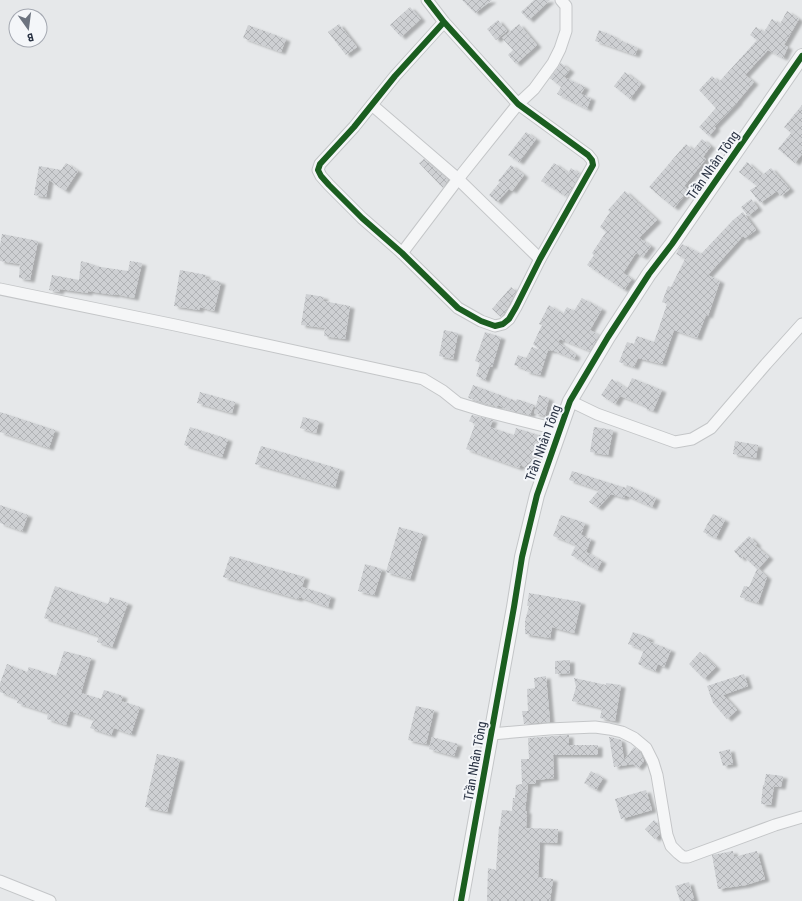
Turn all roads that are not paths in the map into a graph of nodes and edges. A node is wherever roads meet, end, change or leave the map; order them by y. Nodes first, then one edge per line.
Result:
1 (427, 0) edge
2 (561, 0) edge
3 (444, 22) junction
4 (802, 56) edge
5 (518, 104) junction
6 (372, 105) junction
7 (458, 179) junction
8 (402, 252) junction
9 (540, 259) junction
10 (0, 289) edge
11 (802, 324) edge
12 (570, 402) junction
13 (560, 430) junction
14 (491, 734) junction
15 (802, 817) edge
16 (0, 881) edge
17 (50, 901) edge
18 (461, 901) edge

1 - 3 street
2 - 5 street
3 - 5 street
3 - 6 street
4 - 12 street, Trần Nhân Tông
5 - 7 street
5 - 9 street
6 - 7 street
6 - 8 street
7 - 8 street
7 - 9 street
8 - 9 street
10 - 13 street
11 - 12 street
12 - 13 street, Trần Nhân Tông
13 - 14 street, Trần Nhân Tông
14 - 15 street
14 - 18 street, Trần Nhân Tông
16 - 17 street

